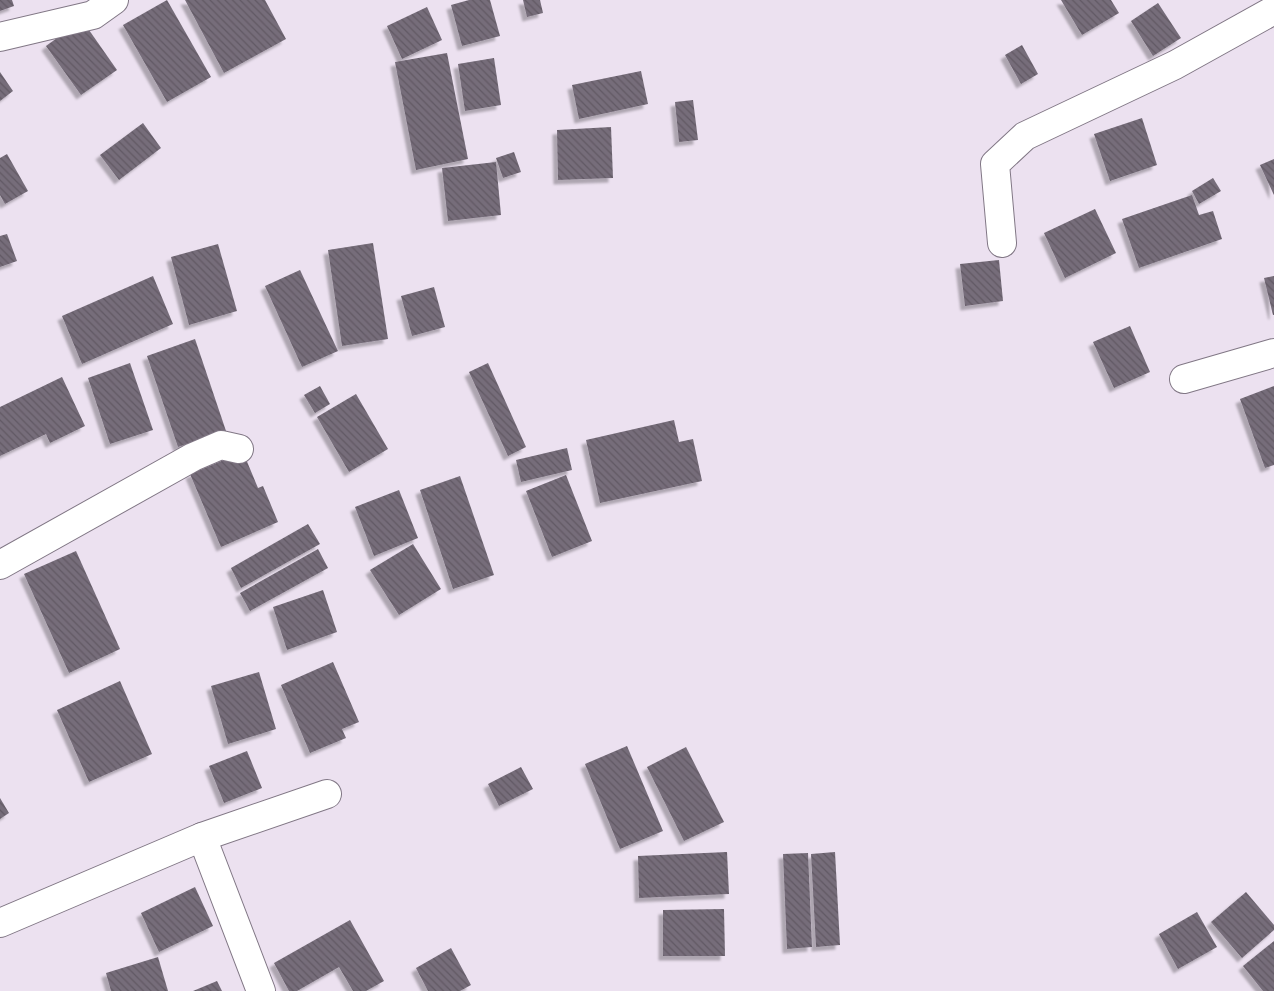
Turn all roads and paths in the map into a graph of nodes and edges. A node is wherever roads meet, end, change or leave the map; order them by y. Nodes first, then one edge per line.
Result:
1 (114, 0) edge
2 (1274, 10) edge
3 (0, 37) edge
4 (1002, 243) dead end
5 (1274, 353) edge
6 (1184, 379) dead end
7 (238, 449) dead end
8 (0, 565) edge
9 (327, 794) dead end
10 (202, 837) junction
11 (0, 924) edge
12 (261, 991) edge

1 - 3 street
2 - 4 street
5 - 6 street
7 - 8 street
9 - 10 street
10 - 11 street
10 - 12 street

